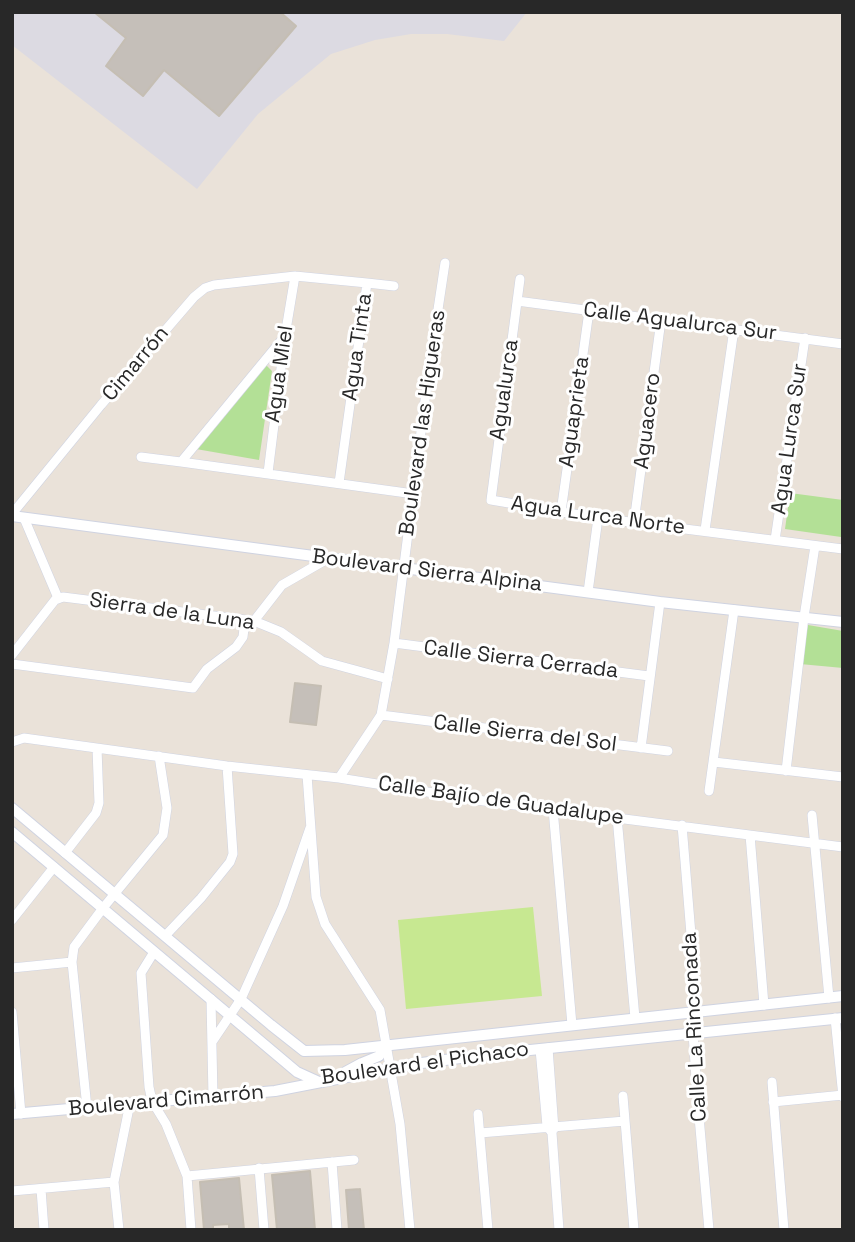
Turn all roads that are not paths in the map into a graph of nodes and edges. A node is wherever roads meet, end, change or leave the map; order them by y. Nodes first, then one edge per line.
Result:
1 (445, 263) dead end
2 (295, 275) junction
3 (520, 279) dead end
4 (367, 283) junction
5 (394, 286) dead end
6 (517, 301) junction
7 (589, 311) junction
8 (661, 320) junction
9 (734, 329) junction
10 (285, 336) junction
11 (805, 338) junction
12 (843, 344) edge
13 (141, 457) dead end
14 (181, 462) junction
15 (268, 473) junction
16 (339, 482) junction
17 (414, 494) junction
18 (491, 500) joint
19 (561, 512) junction
20 (16, 516) edge
21 (598, 518) junction
22 (634, 522) junction
23 (705, 530) junction
24 (775, 540) junction
25 (815, 546) junction
26 (843, 549) edge
27 (328, 558) junction
28 (403, 568) junction
29 (588, 592) junction
30 (58, 598) junction
31 (660, 602) junction
32 (734, 610) junction
33 (804, 617) junction
34 (250, 621) junction
35 (843, 622) edge
36 (394, 643) junction
37 (12, 655) edge
38 (12, 664) edge
39 (649, 676) junction
40 (388, 679) junction
41 (381, 715) junction
42 (12, 742) edge
43 (97, 748) junction
44 (641, 748) junction
45 (668, 751) dead end
46 (159, 756) junction
47 (714, 762) junction
48 (227, 766) junction
49 (786, 771) junction
50 (307, 775) junction
51 (339, 778) junction
52 (843, 778) edge
53 (709, 791) dead end
54 (12, 808) edge
55 (553, 809) junction
56 (812, 815) dead end
57 (617, 817) junction
58 (312, 823) junction
59 (682, 825) junction
60 (12, 832) edge
61 (750, 835) junction
62 (813, 843) junction
63 (843, 847) edge
64 (65, 853) junction
65 (54, 867) junction
66 (116, 894) junction
67 (103, 908) junction
68 (12, 920) edge
69 (166, 936) junction
70 (154, 952) junction
71 (72, 962) junction
72 (12, 968) edge
73 (843, 996) edge
74 (829, 998) junction
75 (211, 999) junction
76 (241, 999) junction
77 (764, 1005) junction
78 (12, 1012) edge
79 (694, 1012) junction
80 (230, 1015) junction
81 (635, 1018) junction
82 (839, 1018) edge
83 (572, 1025) junction
84 (693, 1033) junction
85 (212, 1042) junction
86 (386, 1046) junction
87 (544, 1048) junction
88 (840, 1049) edge
89 (390, 1069) junction
90 (324, 1081) junction
91 (772, 1082) dead end
92 (623, 1096) dead end
93 (842, 1096) edge
94 (213, 1097) junction
95 (152, 1101) junction
96 (773, 1102) junction
97 (130, 1103) junction
98 (87, 1108) junction
99 (17, 1114) edge
100 (478, 1114) dead end
101 (625, 1121) junction
102 (552, 1128) junction
103 (480, 1133) junction
104 (354, 1160) dead end
105 (332, 1162) junction
106 (259, 1168) junction
107 (187, 1176) junction
108 (114, 1182) junction
109 (41, 1189) junction
110 (12, 1191) edge
111 (44, 1230) edge
112 (118, 1230) edge
113 (191, 1230) edge
114 (264, 1230) edge
115 (337, 1230) edge
116 (410, 1230) edge
117 (488, 1230) edge
118 (559, 1230) edge
119 (634, 1230) edge
120 (709, 1230) edge
121 (784, 1230) edge

1 - 17 street, Boulevard las Higueras
2 - 4 street, Agua Tinta
2 - 10 street, Agua Miel
2 - 20 street, Cimarrón
3 - 6 street, Agualurca
4 - 5 street
4 - 16 street, Agua Tinta
6 - 7 street, Calle Agualurca Sur
6 - 18 street, Agualurca
7 - 8 street, Calle Agualurca Sur
7 - 19 street, Aguaprieta
8 - 9 street, Calle Agualurca Sur
8 - 22 street, Aguacero
9 - 11 street, Calle Agualurca Sur
9 - 23 street, Agua Lurca Norte
10 - 14 street
10 - 15 street, Agua Miel
11 - 12 street, Calle Agualurca Sur
11 - 24 street, Agua Lurca Sur
13 - 14 street
14 - 15 street
15 - 16 street
16 - 17 street
17 - 28 street, Boulevard las Higueras
18 - 19 street, Agua Lurca Norte
19 - 21 street, Agua Lurca Norte
20 - 27 street, Boulevard Sierra Alpina
20 - 30 street
21 - 22 street, Agua Lurca Norte
21 - 29 street
22 - 23 street, Agua Lurca Norte
23 - 24 street, Agua Lurca Norte
24 - 25 street, Agua Lurca Norte
25 - 26 street, Agua Lurca Norte
25 - 33 street
27 - 28 street, Boulevard Sierra Alpina
27 - 34 street
28 - 29 street, Boulevard Sierra Alpina
28 - 36 street, Boulevard las Higueras
29 - 31 street, Boulevard Sierra Alpina
30 - 34 street, Sierra de la Luna
30 - 37 street, Sierra de la Luna
31 - 32 street, Boulevard Sierra Alpina
31 - 39 street
32 - 33 street, Boulevard Sierra Alpina
32 - 47 street
33 - 35 street, Boulevard Sierra Alpina
33 - 49 street
34 - 38 street
34 - 40 street, Sierra de la Luna
36 - 39 street, Calle Sierra Cerrada
36 - 40 street, Boulevard las Higueras
39 - 44 street
40 - 41 street, Boulevard las Higueras
41 - 44 street, Calle Sierra del Sol
41 - 51 street, Boulevard las Higueras
42 - 43 street, Calle Bajío de Guadalupe
43 - 46 street, Calle Bajío de Guadalupe
43 - 64 street
44 - 45 street, Calle Sierra del Sol
46 - 48 street, Calle Bajío de Guadalupe
46 - 66 street
47 - 49 street
47 - 53 street
48 - 50 street, Calle Bajío de Guadalupe
48 - 69 street
49 - 52 street
50 - 51 street, Calle Bajío de Guadalupe
50 - 58 street
51 - 55 street, Calle Bajío de Guadalupe
54 - 64 street, Boulevard el Pichaco
55 - 57 street, Calle Bajío de Guadalupe
55 - 83 street
56 - 62 street
57 - 59 street, Calle Bajío de Guadalupe
57 - 81 street
58 - 76 street
58 - 86 street
59 - 61 street, Calle Bajío de Guadalupe
59 - 79 street, Calle La Rinconada
60 - 65 street, Boulevard el Pichaco
61 - 62 street, Calle Bajío de Guadalupe
61 - 77 street
62 - 63 street, Calle Bajío de Guadalupe
62 - 74 street
64 - 66 street, Boulevard el Pichaco
65 - 67 street, Boulevard el Pichaco
65 - 68 street
66 - 67 street
66 - 69 street, Boulevard el Pichaco
67 - 70 street, Boulevard el Pichaco
67 - 71 street
69 - 76 street, Boulevard el Pichaco
70 - 75 street, Boulevard el Pichaco
70 - 95 street
71 - 72 street
71 - 98 street
73 - 74 street, Boulevard el Pichaco
74 - 77 street, Boulevard el Pichaco
75 - 80 street, Boulevard el Pichaco
75 - 85 street
76 - 80 street
76 - 86 street, Boulevard el Pichaco
77 - 79 street, Boulevard el Pichaco
78 - 99 street
79 - 81 street, Boulevard el Pichaco
79 - 84 street, Calle La Rinconada
80 - 85 street
80 - 90 street, Boulevard el Pichaco
81 - 83 street, Boulevard el Pichaco
82 - 84 street, Boulevard el Pichaco
82 - 88 street
83 - 86 street, Boulevard el Pichaco
84 - 87 street, Boulevard el Pichaco
84 - 120 street, Calle La Rinconada
85 - 94 street
86 - 89 street
86 - 90 street
87 - 89 street, Boulevard el Pichaco
87 - 102 street
88 - 93 street
89 - 90 street, Boulevard el Pichaco
89 - 116 street
90 - 94 street, Boulevard Cimarrón
91 - 96 street
92 - 101 street
93 - 96 street
94 - 95 street, Boulevard Cimarrón
95 - 97 street, Boulevard Cimarrón
95 - 107 street
96 - 121 street
97 - 98 street, Boulevard Cimarrón
97 - 108 street
98 - 99 street, Boulevard Cimarrón
100 - 103 street
101 - 102 street
101 - 119 street
102 - 103 street
102 - 118 street
103 - 117 street
104 - 105 street
105 - 106 street
105 - 115 street
106 - 107 street
106 - 114 street
107 - 113 street
108 - 109 street
108 - 112 street
109 - 110 street
109 - 111 street

